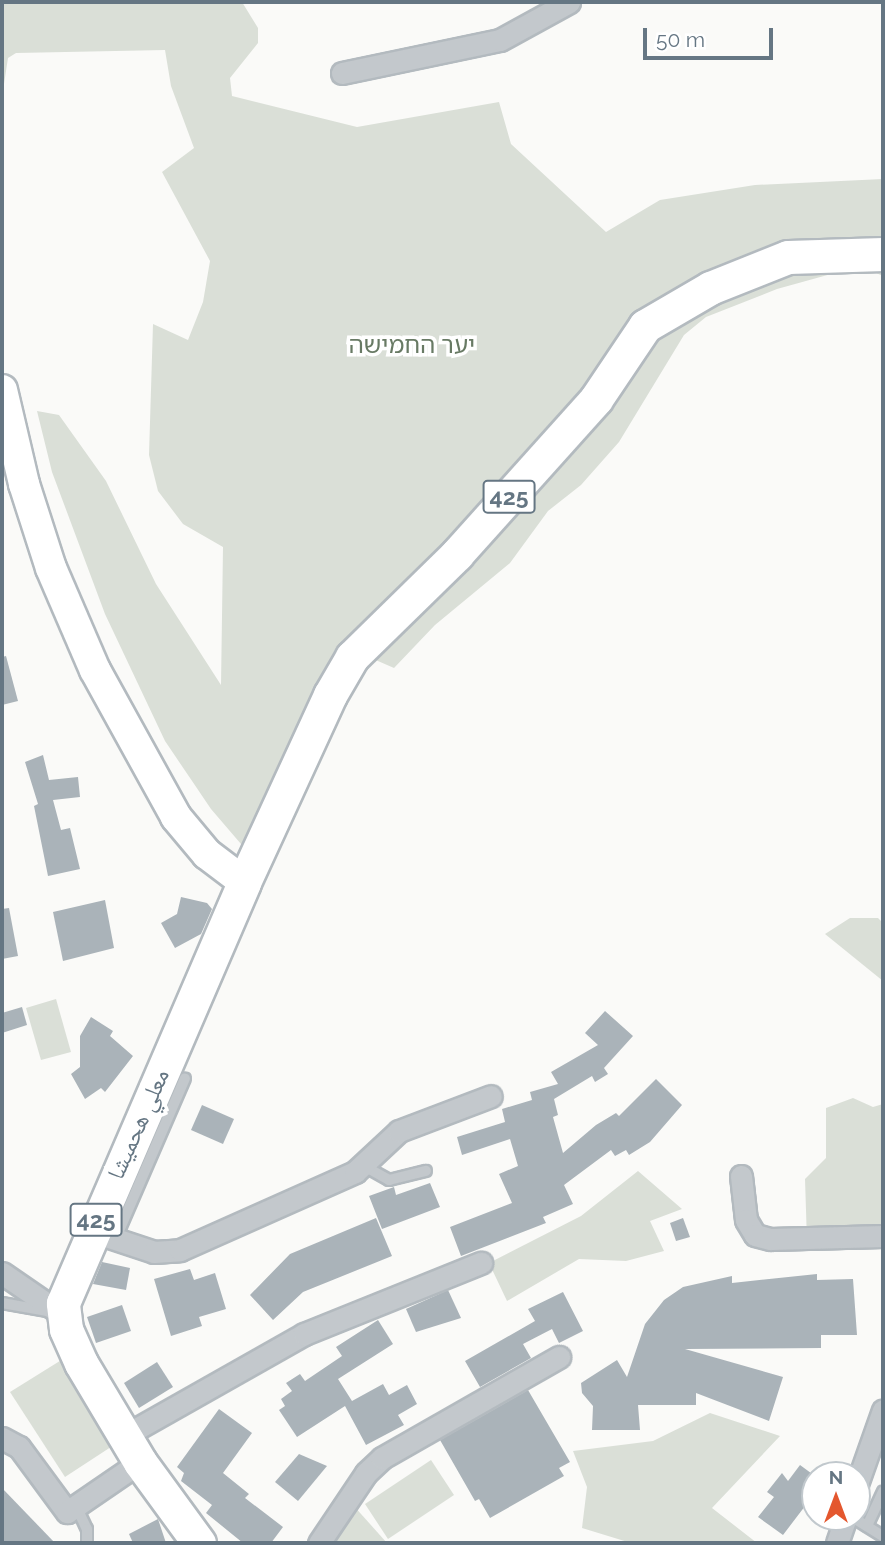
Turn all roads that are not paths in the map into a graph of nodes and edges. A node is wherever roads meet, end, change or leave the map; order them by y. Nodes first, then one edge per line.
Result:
1 (569, 2) edge
2 (342, 73) dead end
3 (883, 254) edge
4 (2, 390) edge
5 (244, 882) junction
6 (185, 1078) dead end
7 (491, 1096) dead end
8 (363, 1166) junction
9 (426, 1171) dead end
10 (741, 1176) dead end
11 (103, 1235) junction
12 (883, 1236) edge
13 (481, 1262) dead end
14 (2, 1273) edge
15 (2, 1303) edge
16 (63, 1315) junction
17 (559, 1357) dead end
18 (883, 1410) edge
19 (2, 1438) edge
20 (132, 1449) junction
21 (865, 1461) edge
22 (883, 1492) edge
23 (77, 1508) junction
24 (871, 1518) edge
25 (87, 1543) edge
26 (199, 1543) edge
27 (319, 1543) edge

1 - 2 street
3 - 5 main road, 425
4 - 5 main road
5 - 11 main road, معلي هحميشا / 425
6 - 11 lane
7 - 8 street
8 - 9 lane
8 - 11 street
10 - 12 street
11 - 16 main road, معلي هحميشا / 425
13 - 20 street
14 - 16 street
15 - 16 lane
16 - 20 main road
17 - 27 street
18 - 21 street
19 - 23 street
20 - 23 street
20 - 26 main road
22 - 24 lane
23 - 25 lane

